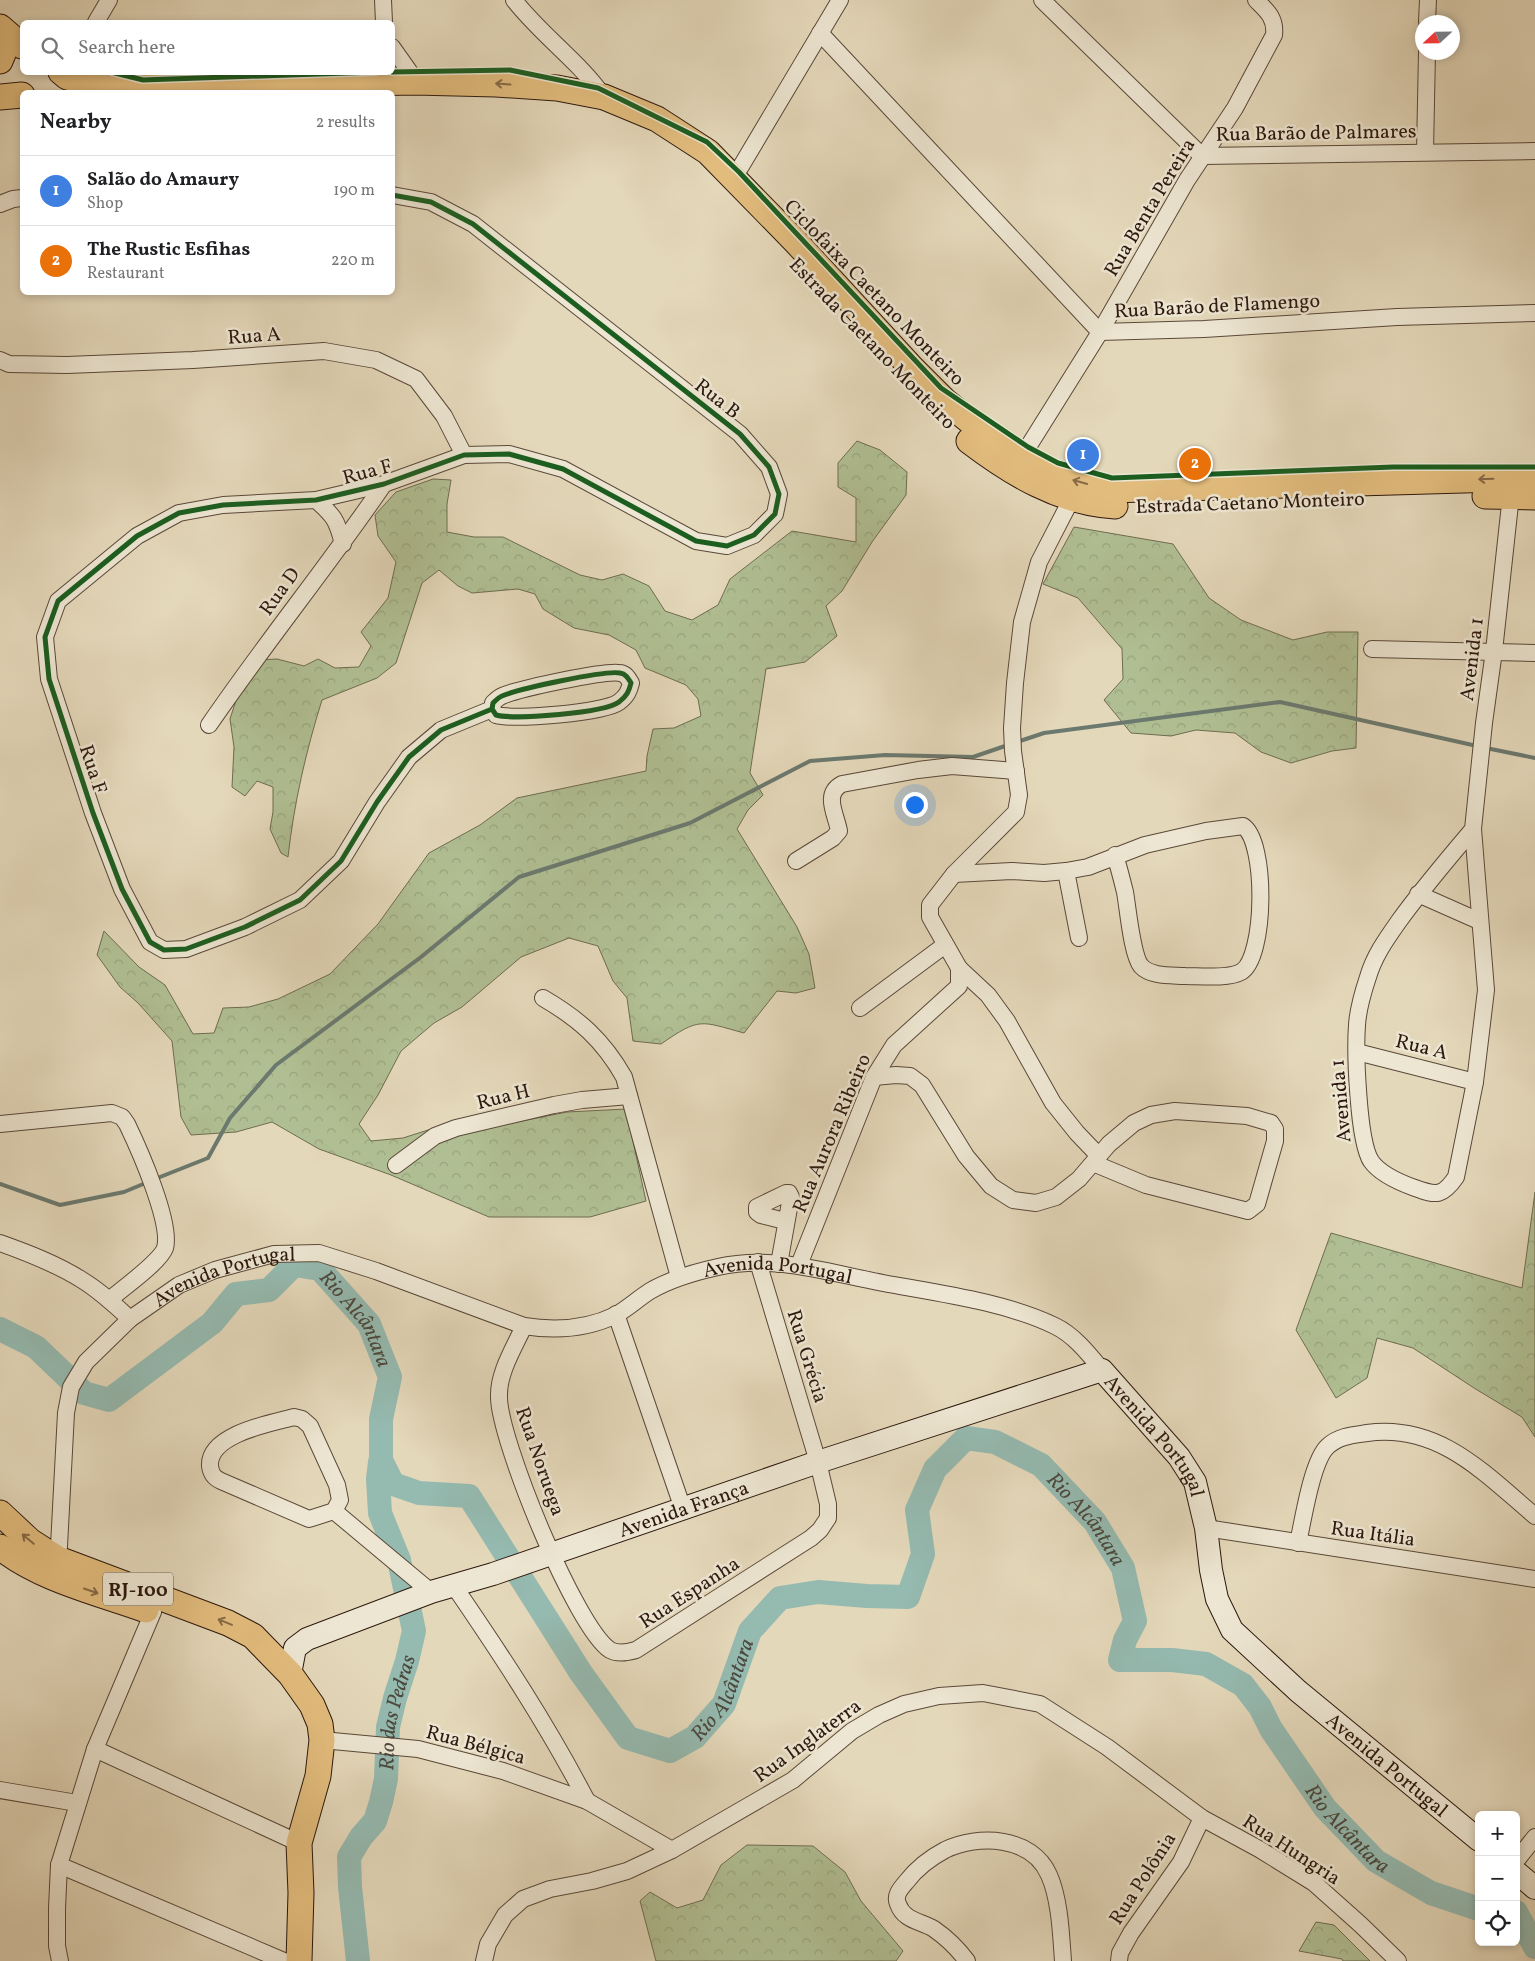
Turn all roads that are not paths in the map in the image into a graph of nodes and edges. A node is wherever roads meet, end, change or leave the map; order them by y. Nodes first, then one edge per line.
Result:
1 (108, 0) edge
2 (383, 0) edge
3 (514, 0) edge
4 (840, 0) edge
5 (1042, 0) edge
6 (1256, 0) edge
7 (1428, 0) edge
8 (1427, 15) edge
9 (97, 20) edge
10 (384, 20) edge
11 (820, 33) junction
12 (11, 36) edge
13 (395, 51) edge
14 (1427, 60) edge
15 (0, 61) edge
16 (69, 75) edge
17 (341, 78) edge
18 (414, 82) junction
19 (20, 95) edge
20 (0, 97) edge
21 (604, 97) junction
22 (395, 99) edge
23 (1535, 150) edge
24 (1425, 151) junction
25 (1202, 156) junction
26 (734, 178) junction
27 (395, 196) edge
28 (20, 198) edge
29 (0, 204) edge
30 (1535, 313) edge
31 (1100, 332) junction
32 (0, 360) edge
33 (464, 455) junction
34 (1008, 459) junction
35 (1535, 478) edge
36 (384, 484) junction
37 (1523, 496) edge
38 (1072, 498) junction
39 (316, 500) junction
40 (343, 544) junction
41 (1372, 649) dead end
42 (1494, 652) junction
43 (1535, 653) edge
44 (492, 709) junction
45 (209, 725) dead end
46 (1016, 772) junction
47 (1473, 829) junction
48 (1115, 856) junction
49 (796, 861) dead end
50 (1066, 871) junction
51 (954, 874) junction
52 (1418, 894) junction
53 (1479, 921) junction
54 (1080, 938) dead end
55 (945, 945) junction
56 (959, 968) junction
57 (543, 998) dead end
58 (860, 1008) dead end
59 (1358, 1052) junction
60 (874, 1077) junction
61 (1475, 1082) junction
62 (630, 1096) junction
63 (0, 1124) edge
64 (1096, 1159) junction
65 (396, 1165) dead end
66 (785, 1221) dead end
67 (0, 1243) edge
68 (758, 1262) junction
69 (779, 1264) junction
70 (799, 1265) junction
71 (680, 1277) junction
72 (109, 1300) junction
73 (616, 1314) junction
74 (130, 1319) junction
75 (524, 1326) junction
76 (1102, 1370) junction
77 (818, 1462) junction
78 (683, 1509) junction
79 (334, 1511) junction
80 (0, 1513) edge
81 (1535, 1516) edge
82 (1206, 1528) junction
83 (1298, 1543) junction
84 (0, 1547) edge
85 (541, 1557) junction
86 (58, 1569) junction
87 (1535, 1579) edge
88 (454, 1586) junction
89 (431, 1592) junction
90 (153, 1612) junction
91 (284, 1668) junction
92 (322, 1740) junction
93 (95, 1749) junction
94 (0, 1790) edge
95 (587, 1801) junction
96 (77, 1803) junction
97 (1202, 1818) junction
98 (1475, 1837) edge
99 (1535, 1838) edge
100 (299, 1843) junction
101 (672, 1850) junction
102 (1520, 1857) edge
103 (59, 1865) junction
104 (1520, 1875) edge
105 (1535, 1888) edge
106 (60, 1961) edge
107 (284, 1961) edge
108 (299, 1961) edge
109 (484, 1961) edge
110 (967, 1961) edge
111 (1063, 1961) edge
112 (1119, 1961) edge
113 (1398, 1961) edge

1 - 9 street
2 - 10 street
3 - 21 street
4 - 11 street
5 - 25 street, Rua Barão de Palmares
6 - 25 street, Rua Benta Pereira
7 - 8 street
11 - 26 street
11 - 31 street, Rua Barão de Flamengo
12 - 15 main road
13 - 18 street
14 - 24 street
16 - 17 main road, Estrada Caetano Monteiro
17 - 18 main road, Estrada Caetano Monteiro
21 -> 18 main road, Estrada Caetano Monteiro
19 - 20 main road
21 - 26 main road, Estrada Caetano Monteiro
22 - 34 main road, Estrada Caetano Monteiro
23 - 24 street, Rua Barão de Palmares
24 - 25 street, Rua Barão de Palmares
25 - 31 street, Rua Benta Pereira
26 - 34 main road, Estrada Caetano Monteiro
27 - 33 street, Rua B
28 - 29 street
30 - 31 street, Rua Barão de Flamengo
31 - 34 street, Rua Benta Pereira
32 - 33 street, Rua A
33 - 36 street, Rua F
35 -> 34 main road, Estrada Caetano Monteiro
34 - 38 main road, Estrada Caetano Monteiro
36 - 39 street, Rua F
36 - 40 street, Rua D
37 - 38 main road, Estrada Caetano Monteiro
37 - 42 street, Avenida 1
38 - 46 street
39 - 40 street
39 - 44 street, Rua F
40 - 45 street, Rua D
41 - 42 street
42 - 43 street
42 - 47 street, Avenida 1
44 - 44 street, Rua F
46 - 49 street
46 - 51 street
47 - 52 street, Avenida 1
47 - 53 street, Avenida 1
48 - 48 street
48 - 50 street
50 - 51 street
50 - 54 street
51 - 55 street
52 - 53 street
52 - 59 street, Avenida 1
53 - 61 street, Avenida 1
55 - 56 street
55 - 58 street
56 - 60 street, Rua Aurora Ribeiro
56 - 64 street
57 - 62 street
59 - 61 street, Rua A
59 - 61 street, Avenida 1
60 - 64 street
60 - 70 street, Rua Aurora Ribeiro
62 - 65 street, Rua H
62 - 71 street
63 - 72 street
64 - 64 street
66 - 69 street
67 - 72 street
68 - 69 street, Avenida Portugal
68 - 71 street, Avenida Portugal
68 - 77 street, Rua Grécia
69 - 70 street, Avenida Portugal
70 - 76 street, Avenida Portugal
71 - 73 street, Avenida Portugal
72 - 74 street
73 - 75 street, Avenida Portugal
73 - 78 street
74 - 75 street, Avenida Portugal
74 - 86 street, Avenida Portugal
75 - 85 street, Rua Noruega
76 - 77 street, Avenida França
76 - 82 street, Avenida Portugal
77 - 78 street, Avenida França
77 - 85 street, Rua Espanha
78 - 85 street, Avenida França
79 - 79 street
79 - 89 street
86 -> 80 main road, RJ-100
81 - 83 street
82 - 83 street, Rua Itália
82 - 98 street, Avenida Portugal
83 - 87 street, Rua Itália
84 - 86 main road, RJ-100
85 - 88 street, Avenida França
86 -> 90 main road, RJ-100
91 -> 86 main road, RJ-100
88 - 89 street, Avenida França
88 - 95 street, Rua Bélgica
89 - 91 street, Avenida França
90 - 91 main road, RJ-100
90 - 93 street
91 - 92 main road, RJ-100
92 - 95 street, Rua Bélgica
92 - 100 main road, RJ-100
93 - 96 street
93 - 100 street
94 - 96 street
95 - 101 street, Rua Bélgica
96 - 103 street
97 - 101 street, Rua Inglaterra
97 - 112 street, Rua Polônia
97 - 113 street, Rua Hungria
99 - 102 street
100 - 108 main road, RJ-100
101 - 109 street, Rua Inglaterra
103 - 106 street
103 - 107 street
104 - 105 street
110 - 111 street

